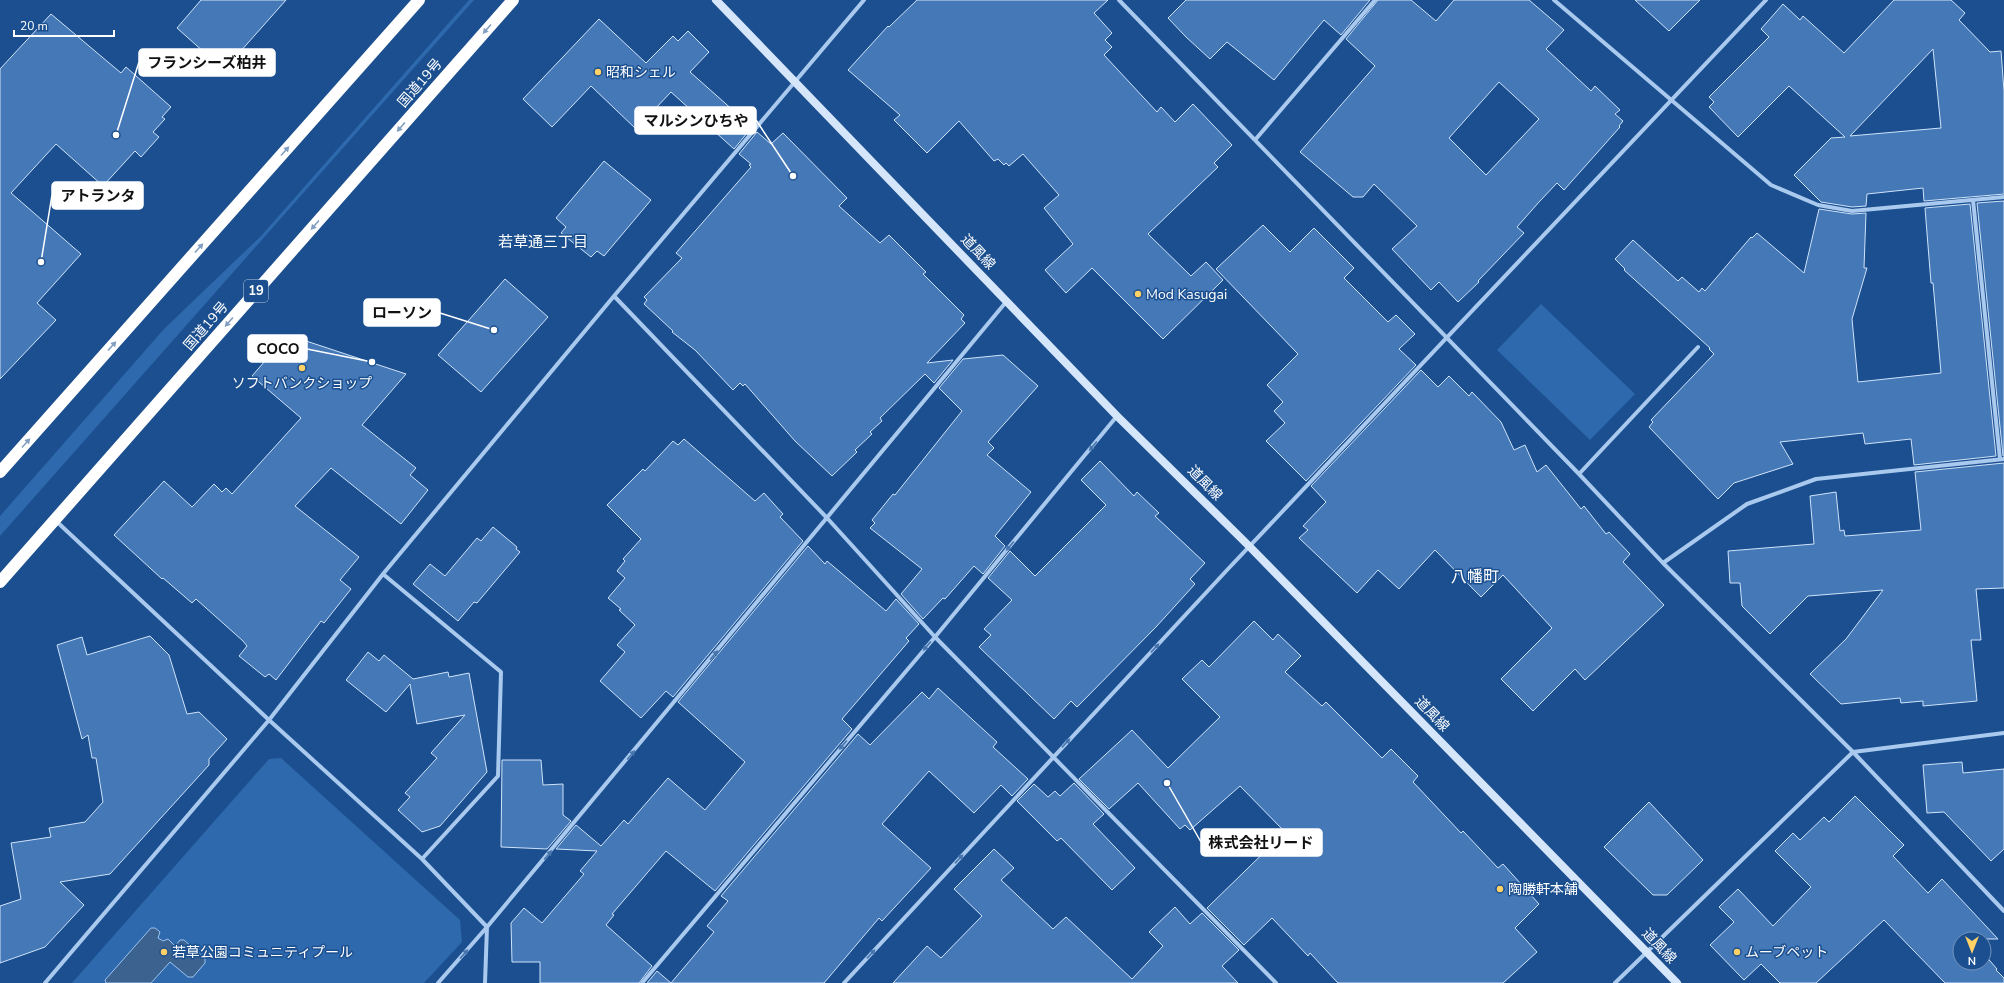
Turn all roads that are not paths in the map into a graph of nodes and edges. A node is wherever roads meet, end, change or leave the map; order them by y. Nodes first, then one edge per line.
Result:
1 (419, 0) edge
2 (513, 0) edge
3 (716, 0) edge
4 (864, 0) edge
5 (1119, 0) edge
6 (1375, 0) edge
7 (1554, 0) edge
8 (1766, 0) edge
9 (795, 81) junction
10 (1673, 100) junction
11 (1255, 140) junction
12 (2004, 197) edge
13 (1973, 200) junction
14 (614, 296) junction
15 (1007, 300) junction
16 (1446, 339) junction
17 (1698, 348) dead end
18 (1117, 416) junction
19 (2002, 459) edge
20 (0, 472) edge
21 (1579, 474) junction
22 (828, 519) junction
23 (55, 520) junction
24 (1249, 546) junction
25 (1663, 563) junction
26 (383, 574) junction
27 (0, 582) edge
28 (935, 637) junction
29 (269, 720) junction
30 (2004, 733) edge
31 (1853, 752) junction
32 (1053, 757) junction
33 (422, 859) junction
34 (2004, 911) edge
35 (487, 927) junction
36 (1647, 952) junction
37 (45, 983) edge
38 (438, 983) edge
39 (485, 983) edge
40 (642, 983) edge
41 (844, 983) edge
42 (1276, 983) edge
43 (1615, 983) edge
44 (1677, 983) edge

20 -> 1 highway
2 -> 23 highway, 国道19号 / 19
3 - 9 street, 道風線
4 - 9 street
5 - 11 street
6 - 11 street
7 - 10 street
8 - 10 street
9 - 14 street
9 - 15 street, 道風線
10 - 13 street
10 - 16 street
11 - 16 street
12 - 13 street
13 - 19 street
14 - 22 street
14 - 26 street
15 - 18 street, 道風線
15 - 22 street
16 - 21 street
16 - 24 street
17 - 21 street
18 - 24 street, 道風線
18 -> 28 street
19 - 25 street
21 - 25 street
22 - 28 street
35 -> 22 street
23 - 27 highway, 国道19号 / 19
23 - 29 street
32 -> 24 street
24 - 36 street, 道風線
25 - 31 street
26 - 29 street
26 - 33 street
28 - 32 street
28 -> 40 street
29 - 33 street
29 - 37 street
30 - 31 street
31 - 34 street
31 - 36 street
41 -> 32 street
32 - 42 street
33 - 35 street
38 -> 35 street
35 - 39 street
36 - 43 street
36 - 44 street, 道風線

